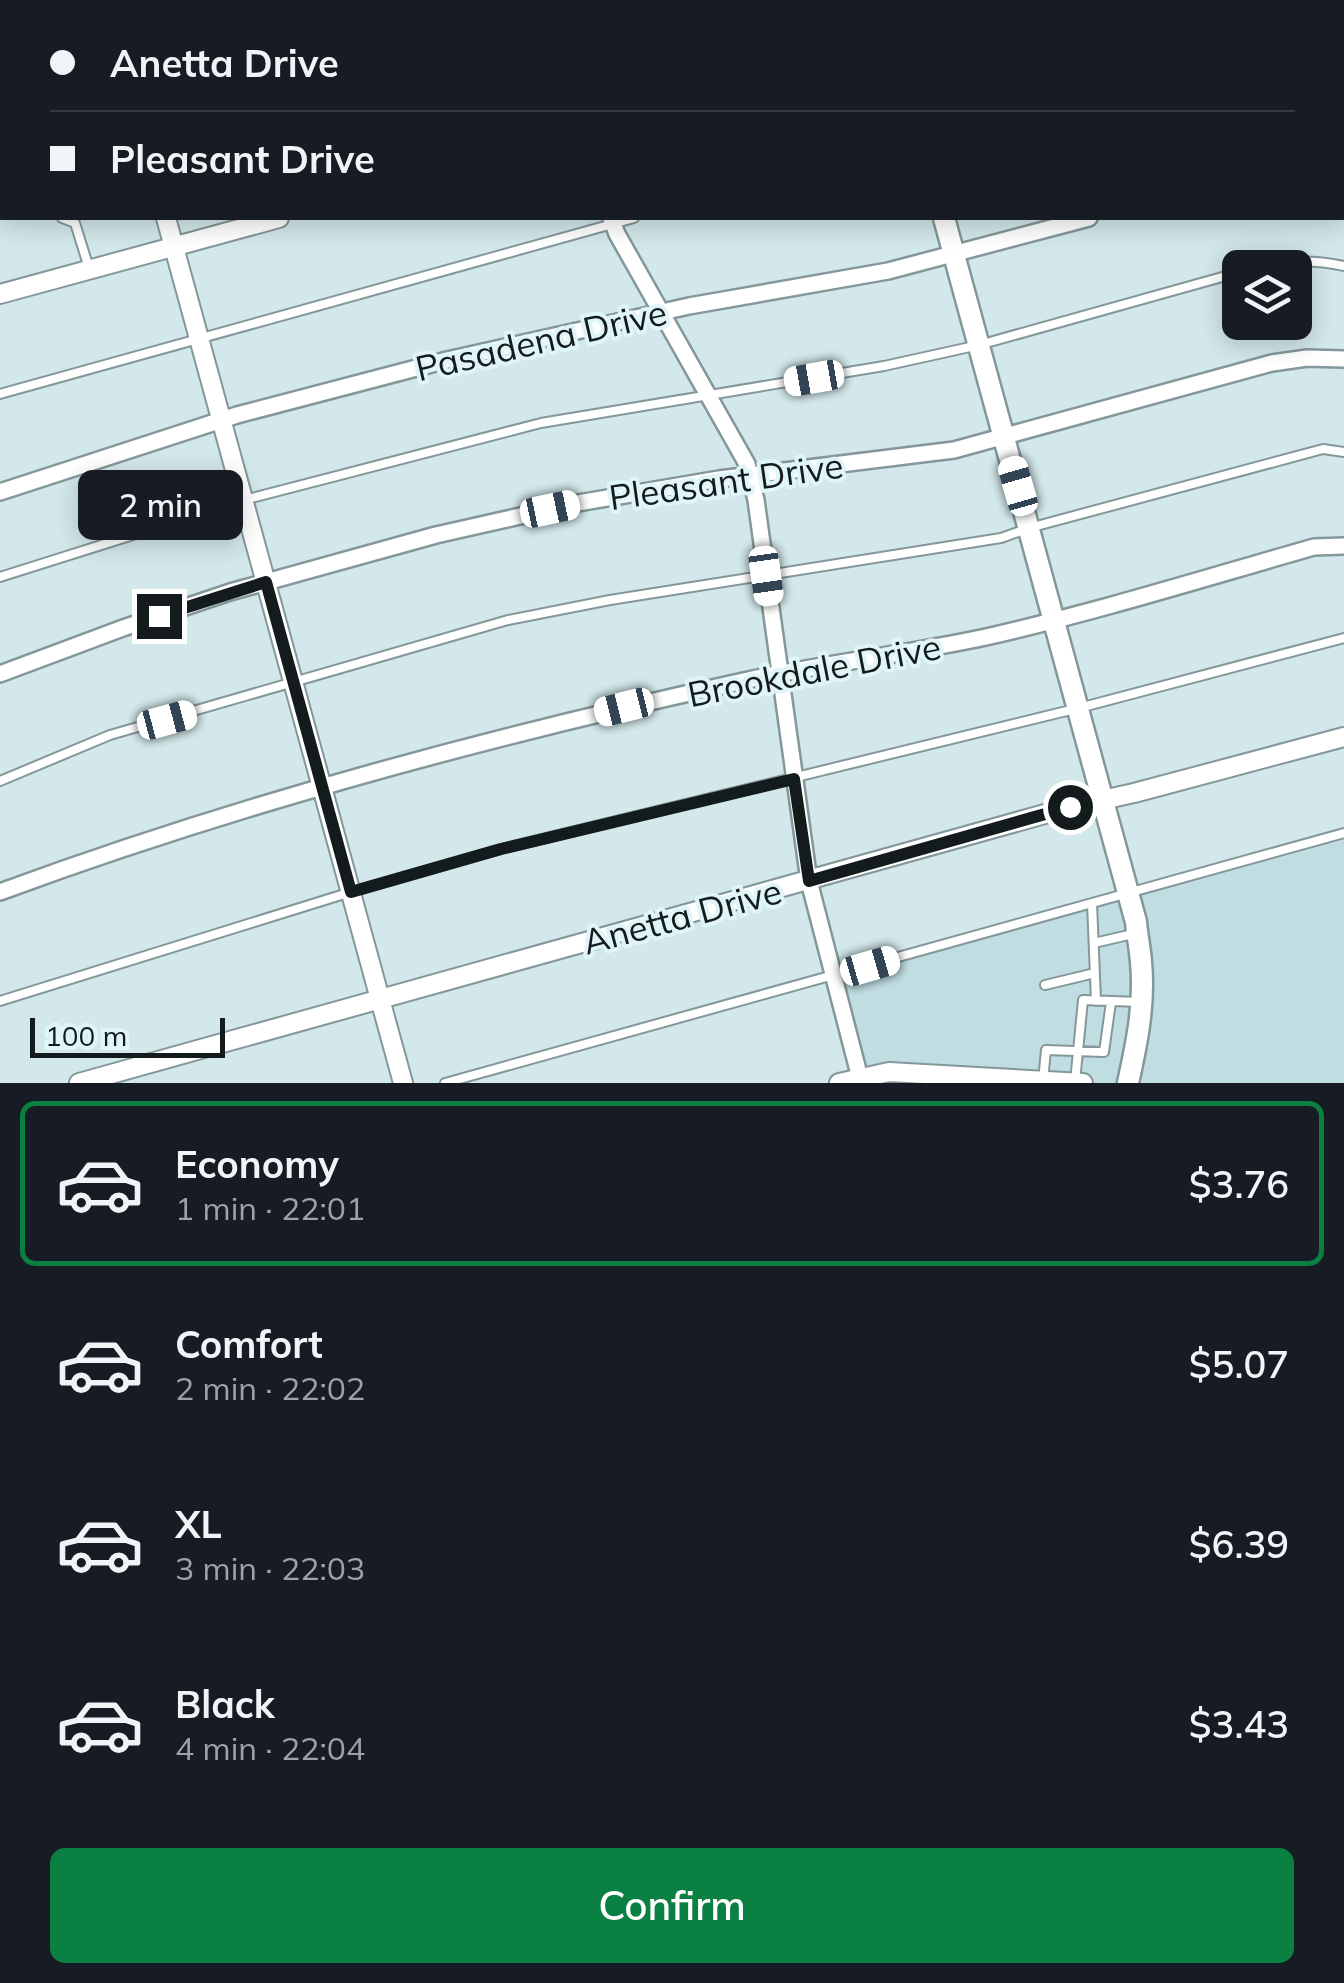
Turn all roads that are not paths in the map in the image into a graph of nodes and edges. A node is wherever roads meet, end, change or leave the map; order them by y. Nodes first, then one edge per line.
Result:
1 (67, 220) edge
2 (167, 220) edge
3 (272, 220) edge
4 (612, 220) edge
5 (945, 220) edge
6 (1081, 220) edge
7 (174, 246) junction
8 (954, 254) junction
9 (1312, 262) edge
10 (1344, 266) edge
11 (90, 270) junction
12 (1222, 277) edge
13 (0, 294) edge
14 (662, 312) junction
15 (199, 337) junction
16 (979, 345) junction
17 (1344, 358) edge
18 (0, 394) edge
19 (709, 396) junction
20 (222, 420) junction
21 (1004, 437) junction
22 (1344, 452) edge
23 (750, 474) junction
24 (0, 492) edge
25 (244, 500) junction
26 (1030, 528) junction
27 (1344, 546) edge
28 (766, 576) junction
29 (0, 577) edge
30 (266, 582) junction
31 (1054, 620) junction
32 (1344, 638) edge
33 (0, 674) edge
34 (780, 674) junction
35 (294, 681) junction
36 (1078, 708) junction
37 (1344, 737) edge
38 (794, 779) junction
39 (0, 781) edge
40 (323, 786) junction
41 (1104, 800) junction
42 (1344, 834) edge
43 (809, 881) junction
44 (0, 892) edge
45 (351, 892) junction
46 (1128, 892) junction
47 (1092, 903) junction
48 (1137, 933) junction
49 (1094, 943) junction
50 (1095, 974) junction
51 (832, 976) junction
52 (1044, 985) dead end
53 (380, 999) junction
54 (0, 1001) edge
55 (1096, 1001) junction
56 (1112, 1002) junction
57 (1141, 1002) junction
58 (1078, 1052) junction
59 (860, 1078) junction
60 (1043, 1082) edge
61 (1075, 1082) edge
62 (80, 1083) edge
63 (403, 1083) edge
64 (445, 1083) edge
65 (839, 1083) edge
66 (1083, 1083) edge
67 (1128, 1083) edge

1 - 11 lane
2 - 7 street
3 - 7 street
4 - 14 street
4 - 15 lane
5 - 8 main road
6 - 8 street, Pasadena Drive
7 - 11 street
7 - 15 street
8 - 14 street, Pasadena Drive
8 - 16 main road
9 - 10 lane
11 - 13 street
12 - 16 lane
14 - 19 street
14 - 20 street, Pasadena Drive
15 - 18 lane
15 - 20 street
16 - 19 lane
16 - 21 main road
17 - 21 street, Pleasant Drive
19 - 23 street
19 - 25 lane
20 - 24 street, Pasadena Drive
20 - 25 street
21 - 23 street, Pleasant Drive
21 - 26 main road
22 - 26 lane
23 - 28 street
23 - 30 street, Pleasant Drive
25 - 29 lane
25 - 30 street
26 - 28 lane
26 - 31 main road
27 - 31 street, Brookdale Drive
28 - 34 street
28 - 35 lane
30 - 33 street, Pleasant Drive
30 - 35 street
31 - 34 street, Brookdale Drive
31 - 36 main road
32 - 36 lane
34 - 38 street
34 - 40 street, Brookdale Drive
35 - 39 lane
35 - 40 street
36 - 38 lane
36 - 41 main road
37 - 41 street, Anetta Drive
38 - 43 street
38 - 45 lane
40 - 44 street, Brookdale Drive
40 - 45 street
41 - 43 street, Anetta Drive
41 - 46 main road
42 - 46 lane
43 - 51 street
43 - 53 street, Anetta Drive
45 - 53 street
45 - 54 lane
46 - 47 lane
46 - 48 main road
47 - 49 lane
47 - 51 lane
48 - 49 lane
48 - 57 main road
49 - 50 lane
50 - 52 lane
50 - 55 lane
51 - 59 street
51 - 64 lane
53 - 62 street, Anetta Drive
53 - 63 street
55 - 56 lane
55 - 58 lane
56 - 57 lane
56 - 58 lane
57 - 67 main road
58 - 60 lane
58 - 61 lane
59 - 60 street
59 - 65 street
60 - 61 street
61 - 66 street

